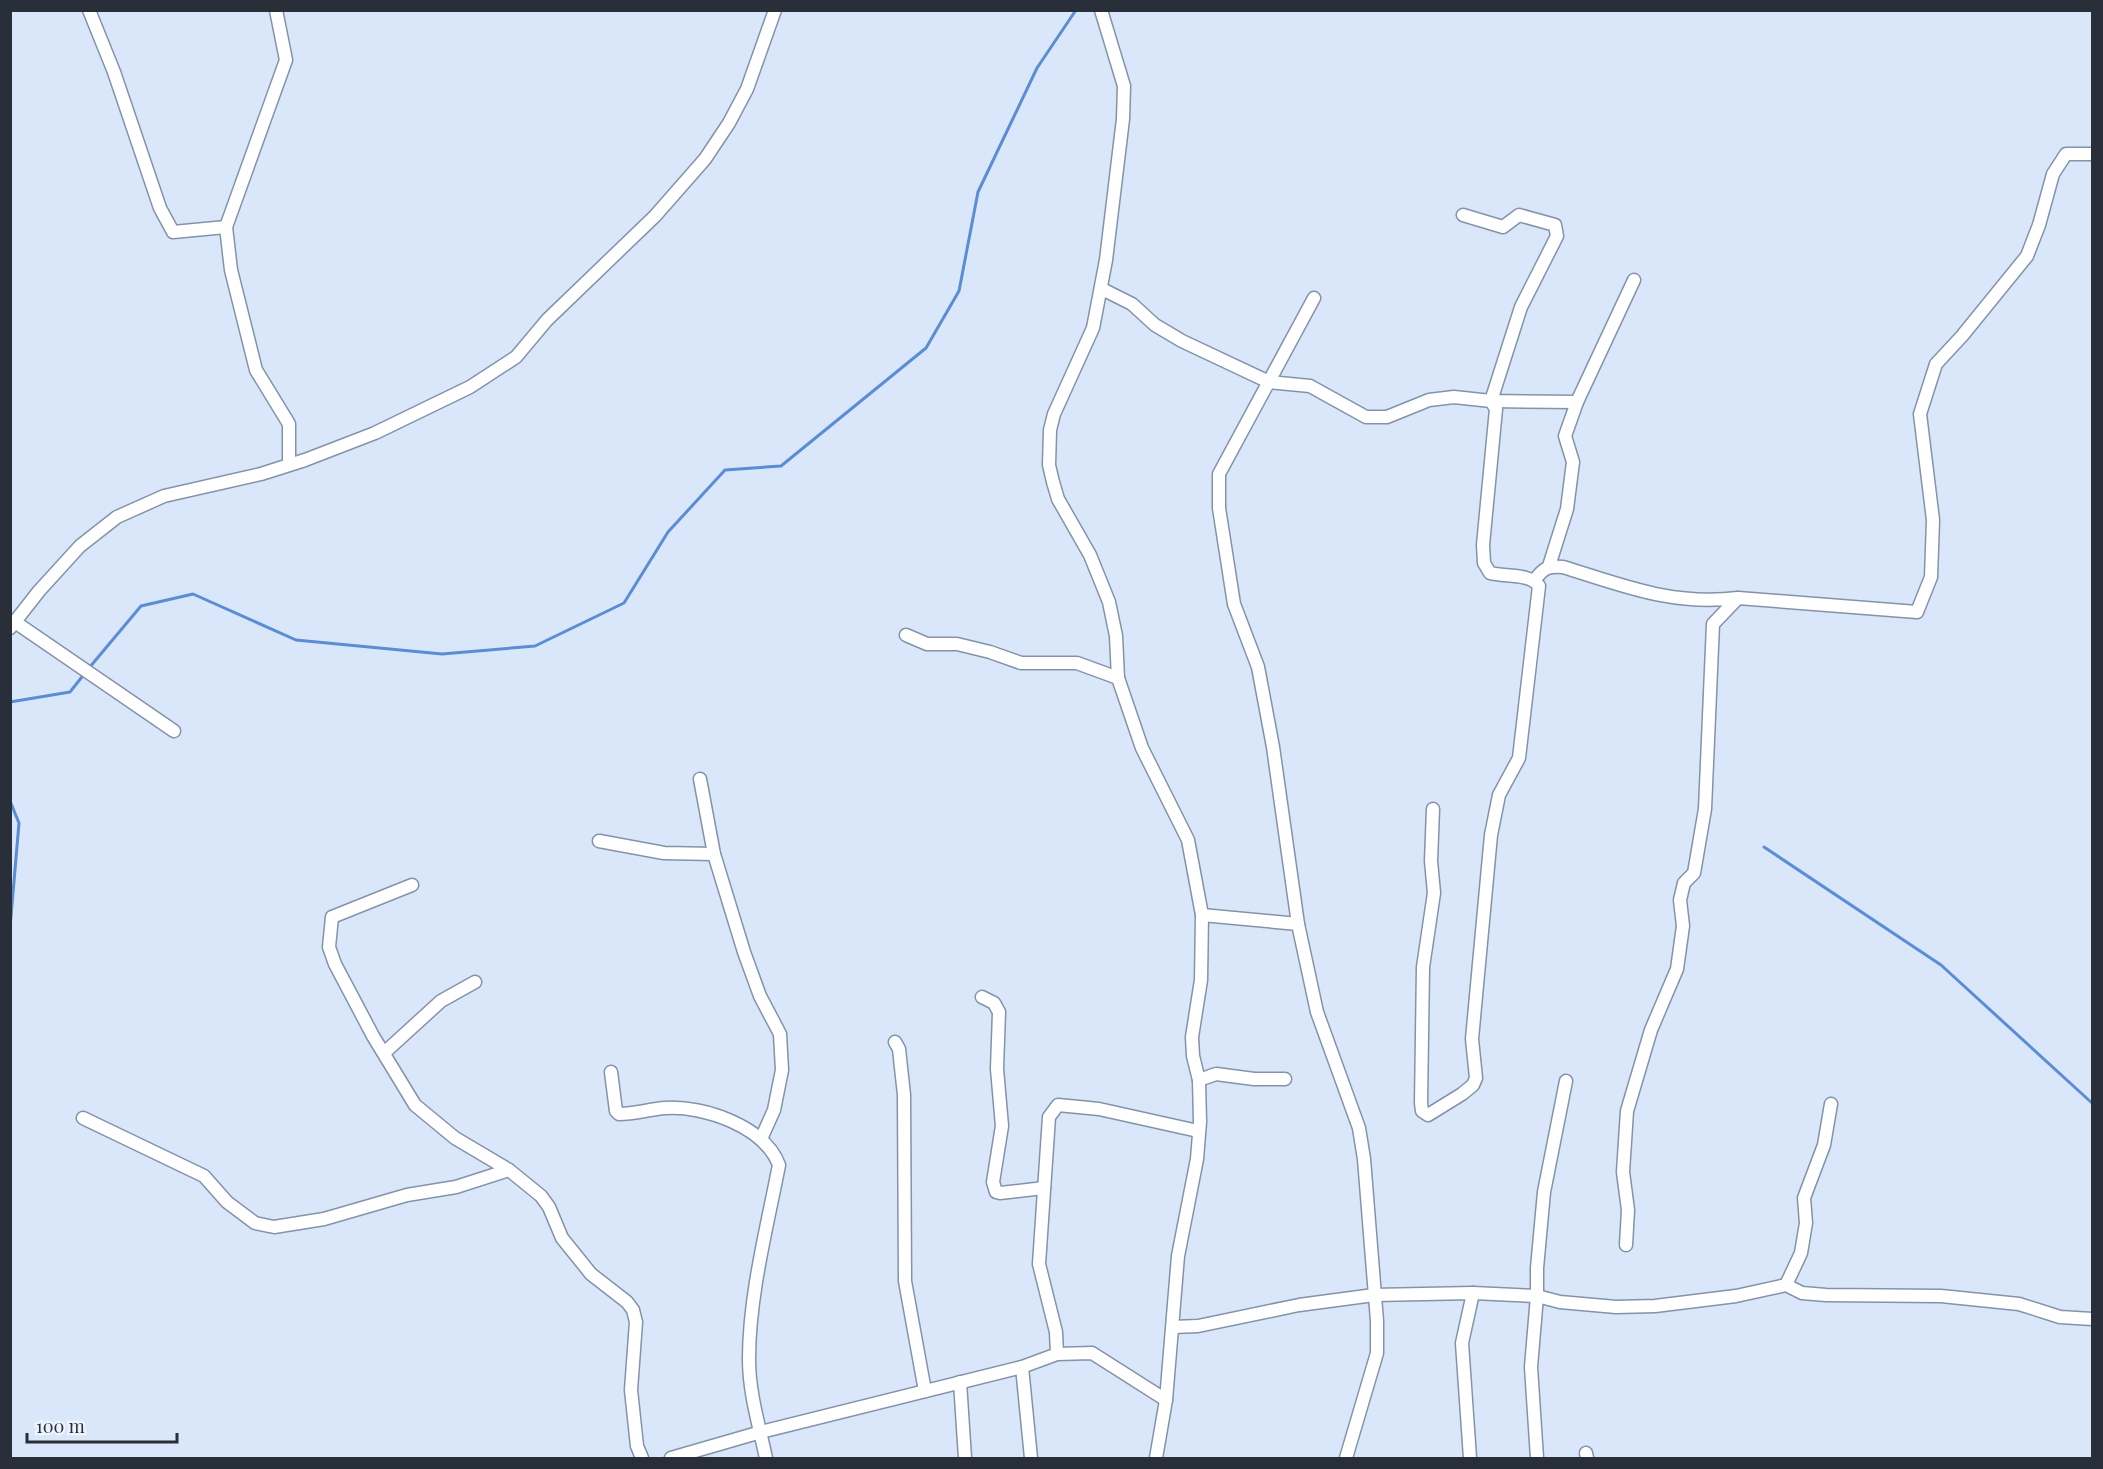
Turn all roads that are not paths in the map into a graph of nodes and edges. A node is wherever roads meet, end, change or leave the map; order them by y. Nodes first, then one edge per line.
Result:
1 (89, 10) edge
2 (276, 10) edge
3 (775, 10) edge
4 (1101, 10) edge
5 (2091, 150) edge
6 (1463, 215) dead end
7 (226, 227) junction
8 (1634, 280) dead end
9 (1102, 289) junction
10 (1314, 298) dead end
11 (1269, 382) junction
12 (1491, 401) junction
13 (1577, 402) junction
14 (289, 465) junction
15 (1549, 566) junction
16 (1535, 580) junction
17 (1738, 598) junction
18 (13, 626) edge
19 (906, 635) dead end
20 (1118, 678) junction
21 (174, 731) dead end
22 (700, 779) dead end
23 (1433, 809) dead end
24 (599, 841) dead end
25 (714, 854) junction
26 (412, 885) dead end
27 (1202, 915) junction
28 (1298, 924) junction
29 (475, 982) dead end
30 (982, 997) dead end
31 (895, 1042) dead end
32 (384, 1053) junction
33 (611, 1072) dead end
34 (1285, 1079) dead end
35 (1199, 1080) junction
36 (1566, 1081) dead end
37 (1831, 1104) dead end
38 (83, 1118) dead end
39 (1198, 1131) junction
40 (761, 1138) junction
41 (509, 1170) junction
42 (1044, 1188) junction
43 (1626, 1245) dead end
44 (1786, 1285) junction
45 (1473, 1293) junction
46 (1374, 1295) junction
47 (1538, 1296) junction
48 (2092, 1319) edge
49 (1173, 1327) junction
50 (1057, 1354) junction
51 (1022, 1367) junction
52 (960, 1382) junction
53 (925, 1391) junction
54 (1166, 1400) junction
55 (761, 1432) junction
56 (642, 1458) edge
57 (671, 1458) edge
58 (766, 1458) edge
59 (964, 1458) edge
60 (1031, 1458) edge
61 (1156, 1458) edge
62 (1346, 1458) edge
63 (1470, 1458) edge
64 (1537, 1458) edge

1 - 7 street
2 - 7 street
3 - 14 street
4 - 9 street
5 - 17 street
6 - 12 street
7 - 14 street
8 - 13 street
9 - 11 street
9 - 20 street
10 - 11 street
11 - 12 street
11 - 28 street
12 - 13 street
12 - 16 street
13 - 15 street
14 - 18 street
15 - 16 street
15 - 17 street
16 - 23 street
17 - 43 street
18 - 21 street
19 - 20 street
20 - 27 street
22 - 25 street
24 - 25 street
25 - 40 street
26 - 32 street
27 - 28 street
27 - 35 street
28 - 46 street
29 - 32 street
30 - 42 street
31 - 53 street
32 - 41 street
33 - 40 street
34 - 35 street
35 - 39 street
36 - 47 street
37 - 44 street
38 - 41 street
39 - 42 street
39 - 49 street
40 - 55 street
41 - 56 street
42 - 50 street
44 - 47 street
44 - 48 street
45 - 46 street
45 - 47 street
45 - 63 street
46 - 49 street
46 - 62 street
47 - 64 street
49 - 54 street
50 - 51 street
50 - 54 street
51 - 52 street
51 - 60 street
52 - 53 street
52 - 59 street
53 - 55 street
54 - 61 street
55 - 57 street
55 - 58 street

